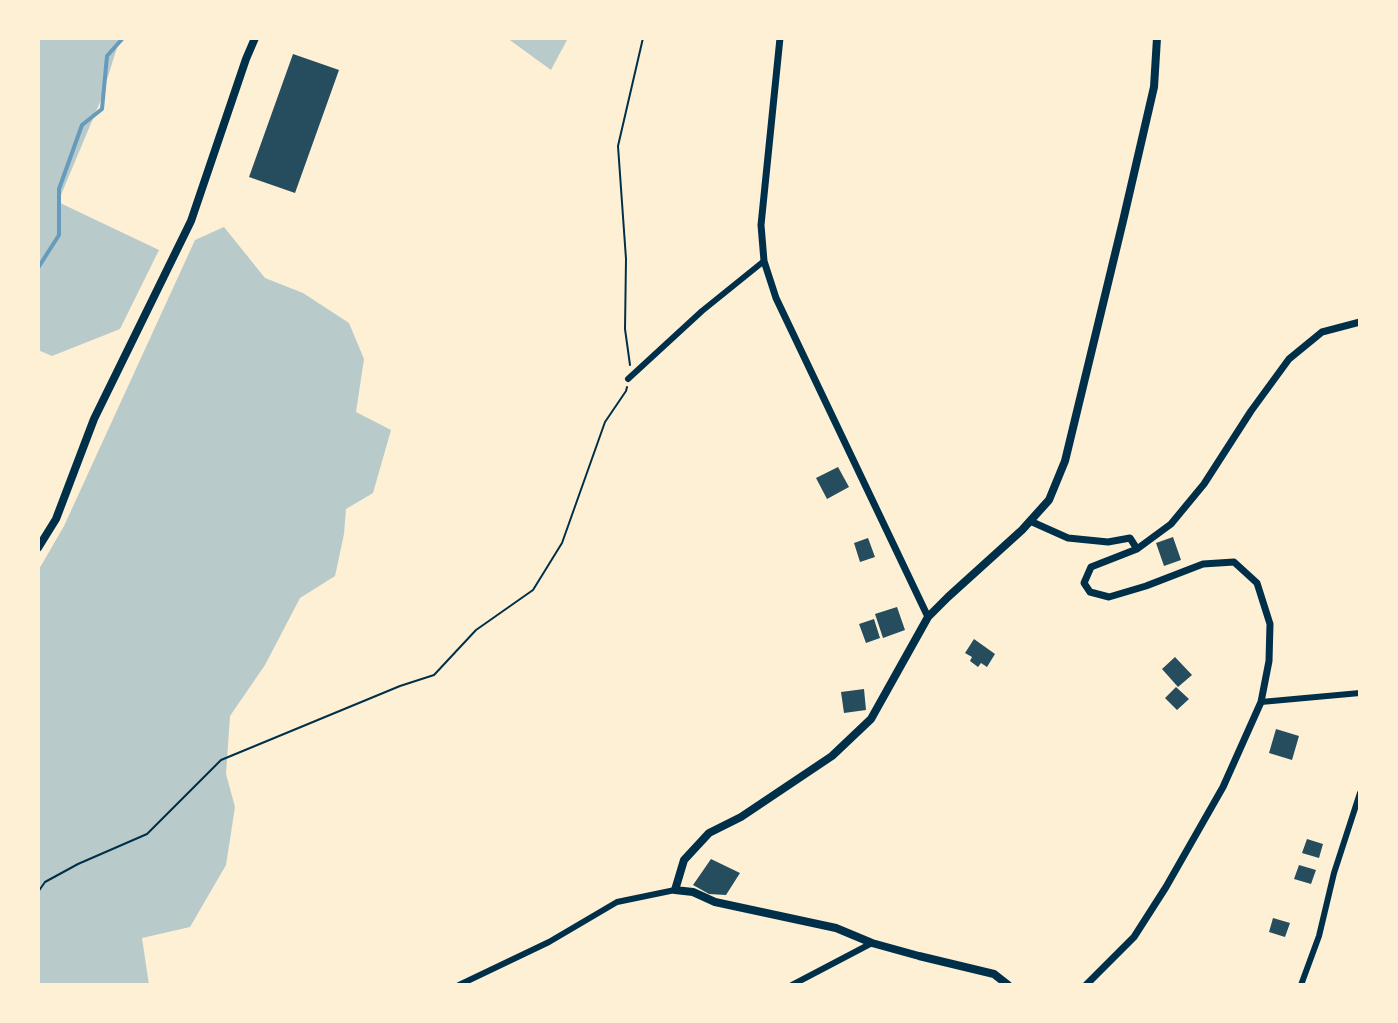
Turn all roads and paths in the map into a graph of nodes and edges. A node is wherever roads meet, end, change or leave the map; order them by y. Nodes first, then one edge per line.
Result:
1 (255, 38) edge
2 (643, 38) edge
3 (780, 38) edge
4 (1157, 38) edge
5 (764, 261) junction
6 (1360, 322) edge
7 (628, 379) junction
8 (1030, 521) junction
9 (38, 548) edge
10 (1137, 549) junction
11 (928, 617) junction
12 (1360, 693) edge
13 (1261, 702) junction
14 (1360, 793) edge
15 (675, 890) junction
16 (38, 892) edge
17 (872, 943) junction
18 (459, 985) edge
19 (792, 985) edge
20 (1008, 985) edge
21 (1086, 985) edge
22 (1301, 985) edge

1 - 9 main road
2 - 7 path
3 - 5 street
4 - 8 main road
5 - 7 street
5 - 11 street
6 - 10 street
7 - 16 path
8 - 10 street
8 - 11 main road
10 - 13 street
11 - 15 main road
12 - 13 street
13 - 21 street
14 - 22 street
15 - 17 main road
15 - 18 street
17 - 19 street
17 - 20 main road

